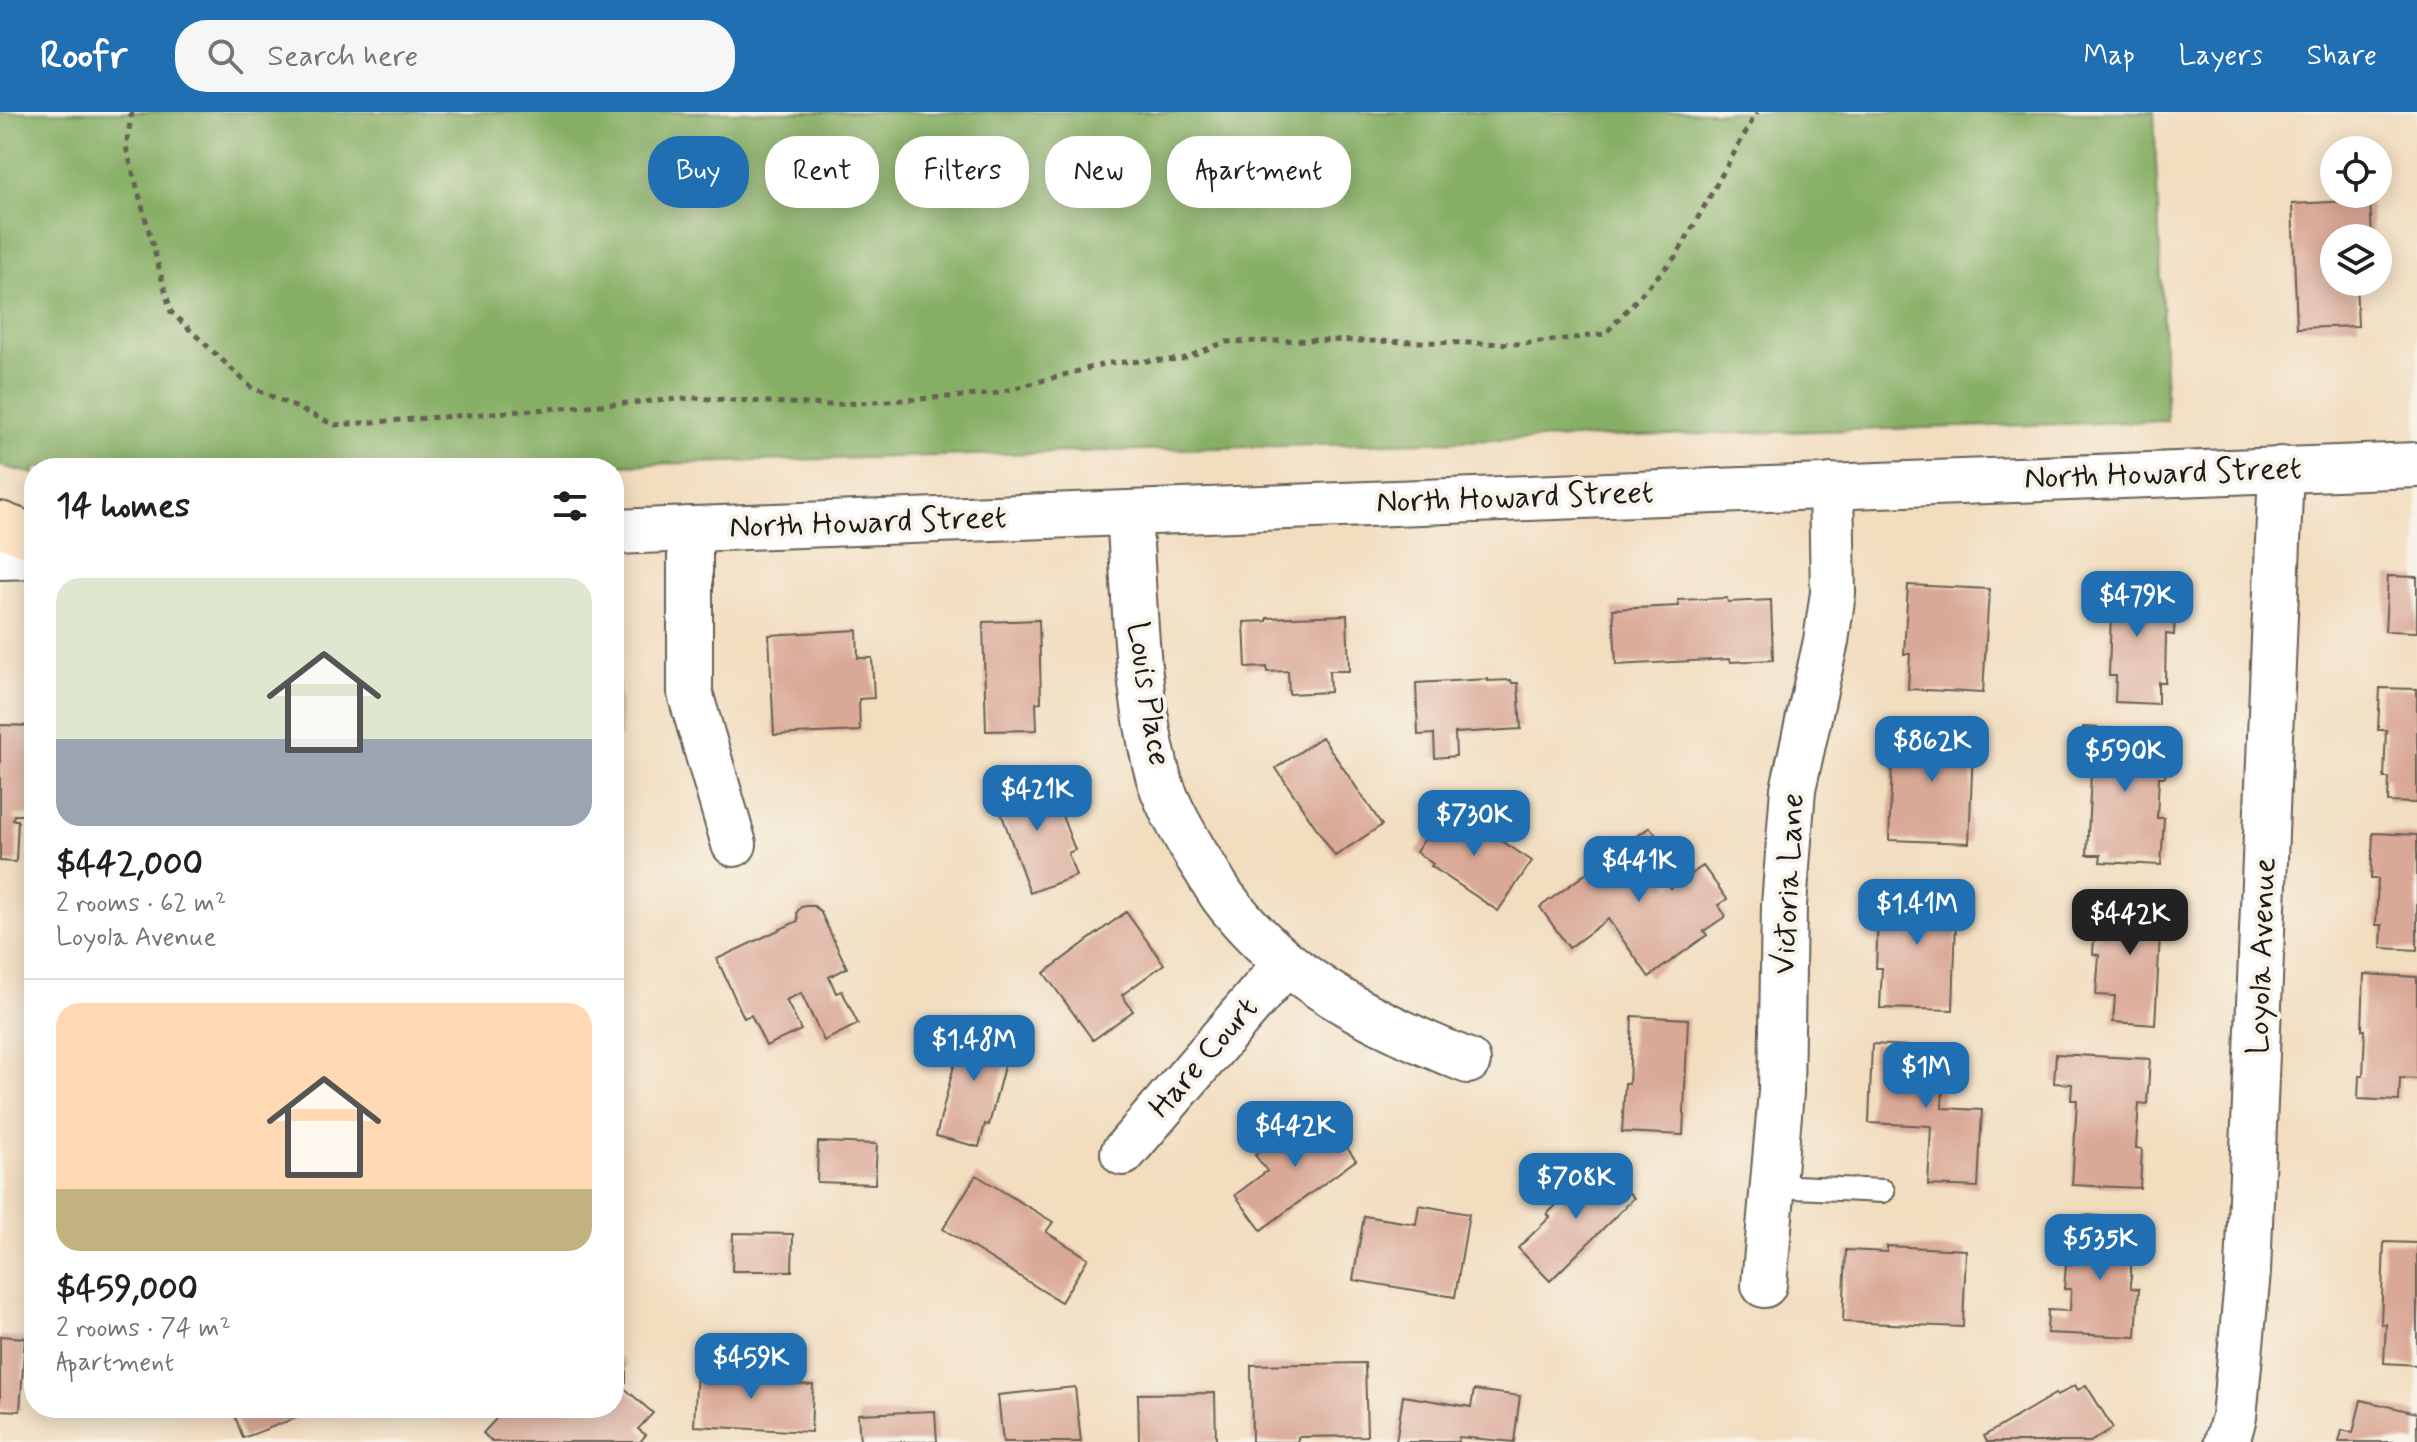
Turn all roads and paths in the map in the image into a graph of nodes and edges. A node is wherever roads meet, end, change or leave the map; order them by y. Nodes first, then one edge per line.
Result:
1 (132, 112) edge
2 (1757, 112) edge
3 (2417, 465) edge
4 (2281, 469) junction
5 (1831, 486) junction
6 (1129, 513) junction
7 (690, 529) junction
8 (624, 532) edge
9 (734, 844) dead end
10 (1286, 963) junction
11 (1468, 1061) dead end
12 (1123, 1153) dead end
13 (1773, 1186) junction
14 (1883, 1191) dead end
15 (1764, 1285) dead end
16 (2227, 1442) edge

1 - 2 path
3 - 4 street, North Howard Street
4 - 5 street, North Howard Street
4 - 16 street, Loyola Avenue
5 - 6 street, North Howard Street
5 - 13 street, Victoria Lane
6 - 7 street, North Howard Street
6 - 10 street, Louis Place
7 - 8 street, North Howard Street
7 - 9 street
10 - 11 street, Louis Place
10 - 12 street, Hare Court
13 - 14 lane
13 - 15 street, Victoria Lane

